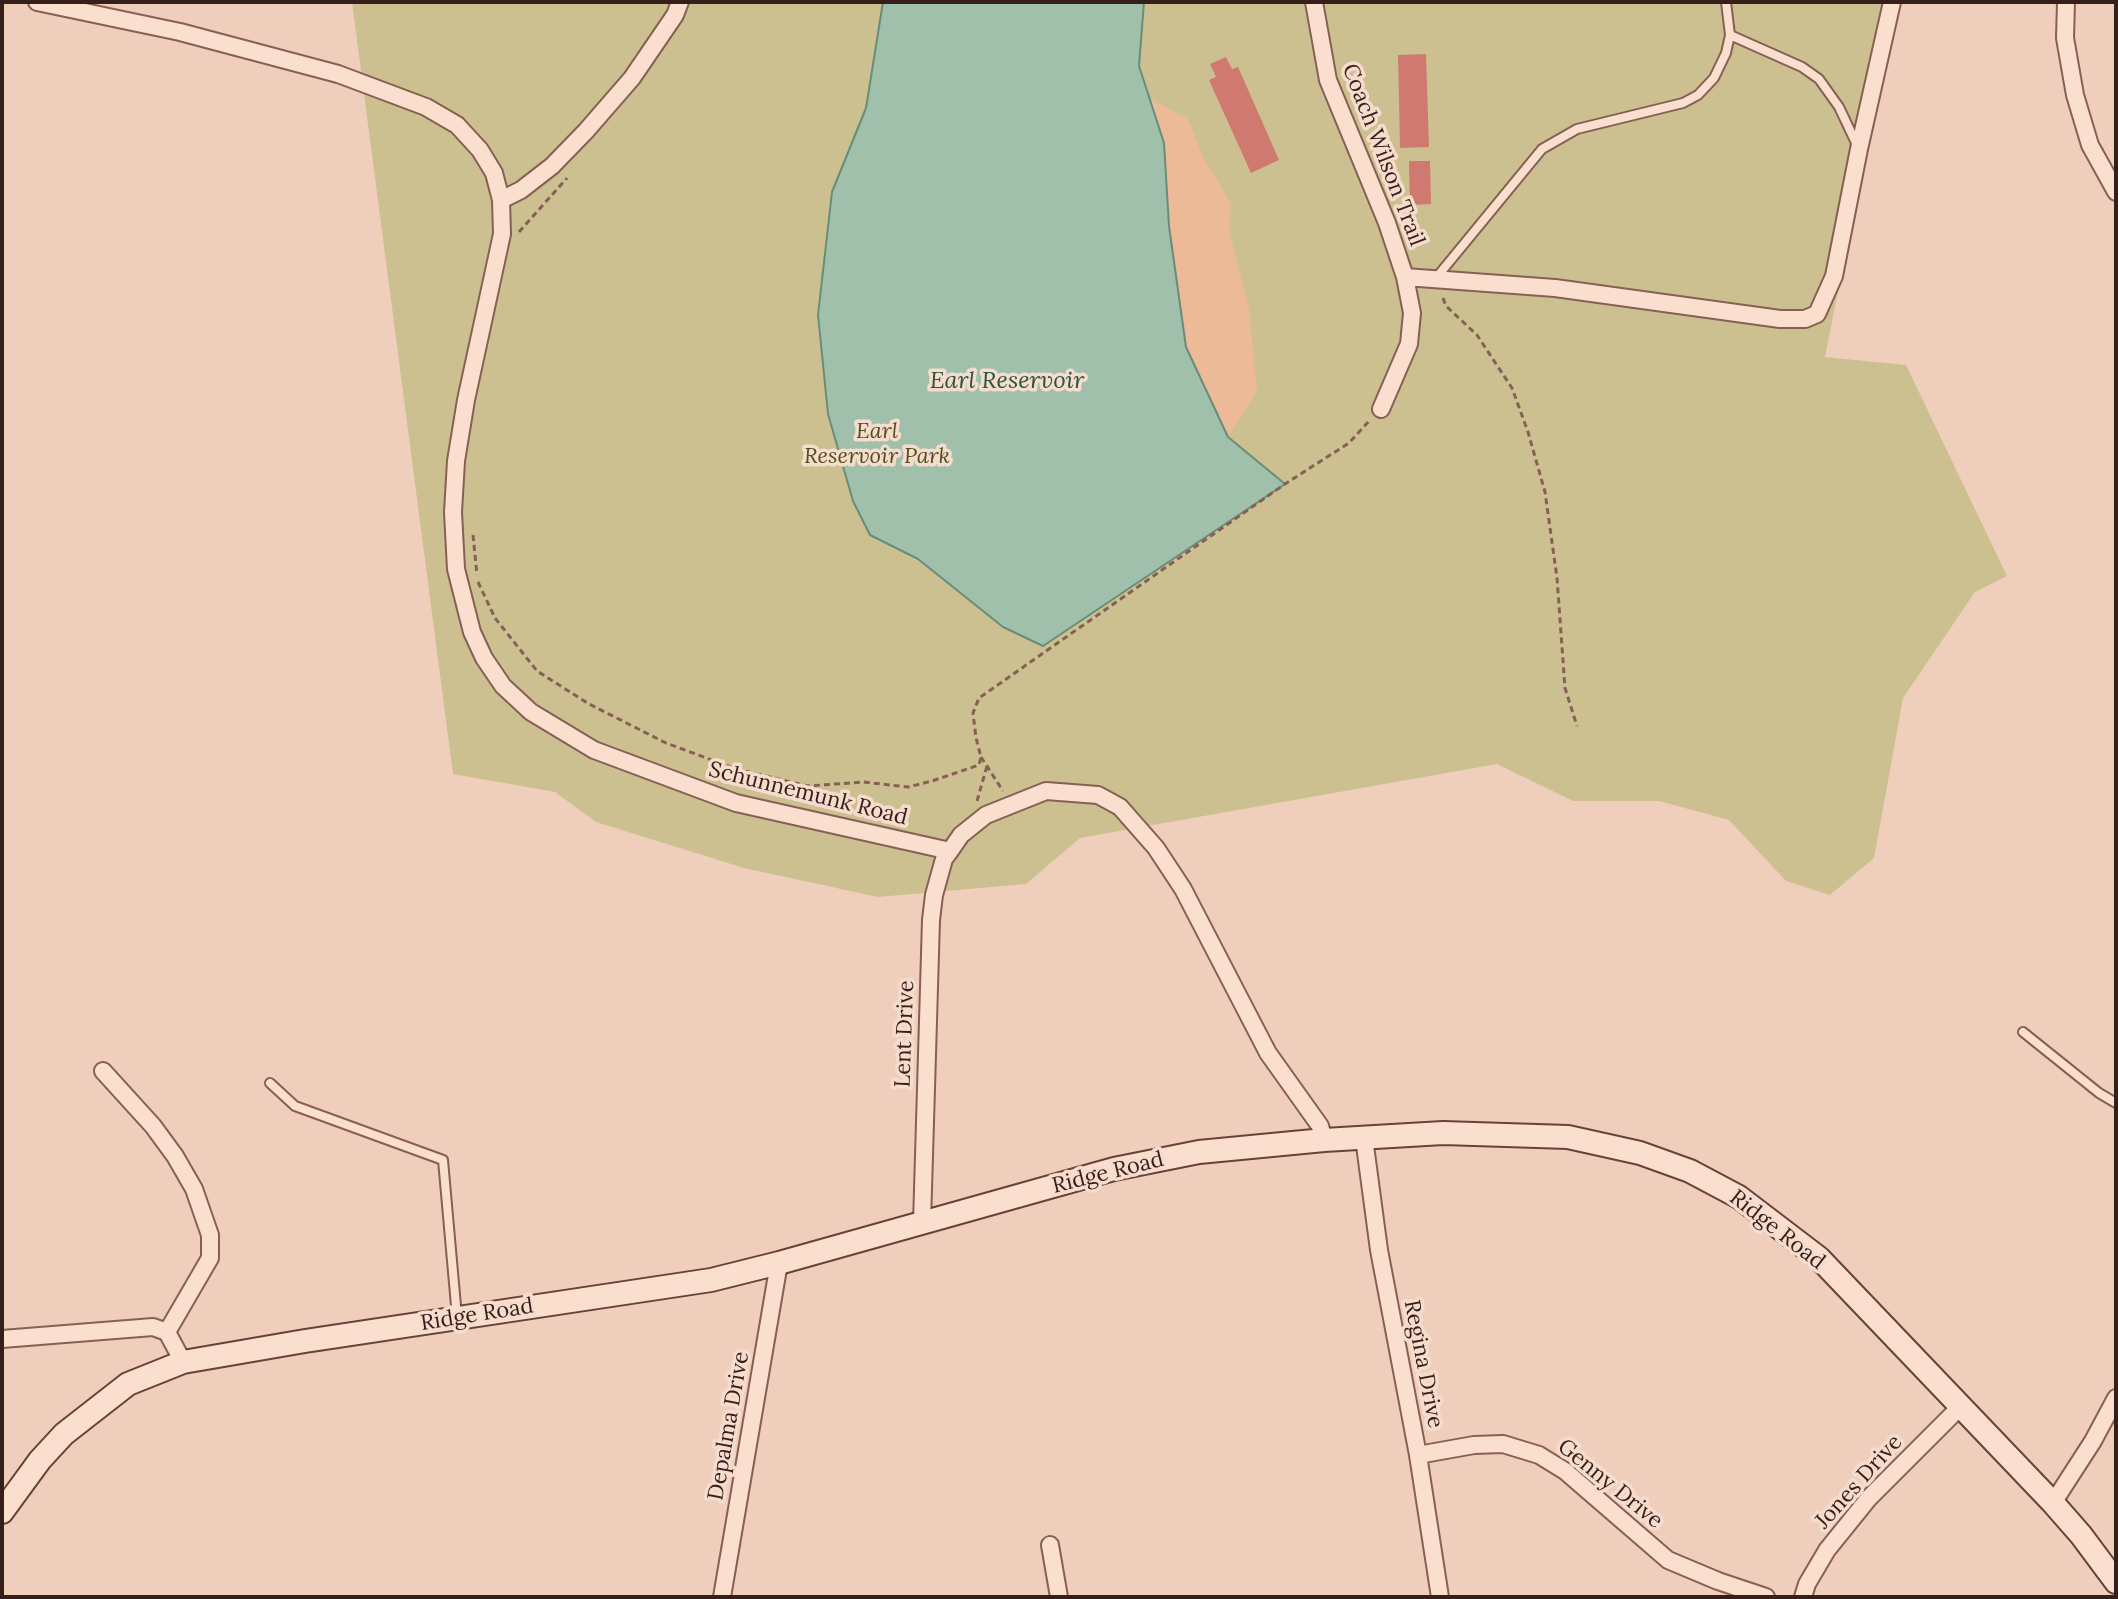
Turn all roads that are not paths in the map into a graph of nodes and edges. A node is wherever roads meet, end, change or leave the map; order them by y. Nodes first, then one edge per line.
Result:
1 (37, 2) edge
2 (680, 2) edge
3 (1314, 2) edge
4 (1726, 2) edge
5 (1892, 2) edge
6 (2066, 2) edge
7 (1730, 35) junction
8 (1859, 149) junction
9 (2116, 192) edge
10 (501, 200) junction
11 (1405, 277) junction
12 (1436, 279) junction
13 (1381, 409) road end
14 (950, 851) junction
15 (2023, 1032) dead end
16 (103, 1071) dead end
17 (270, 1083) dead end
18 (2116, 1103) edge
19 (1364, 1138) junction
20 (1324, 1140) junction
21 (922, 1223) junction
22 (779, 1263) junction
23 (457, 1318) junction
24 (167, 1332) junction
25 (2, 1339) edge
26 (183, 1362) junction
27 (2116, 1398) edge
28 (1961, 1406) junction
29 (1418, 1455) junction
30 (2053, 1503) junction
31 (2, 1512) edge
32 (1050, 1545) dead end
33 (2116, 1582) edge
34 (722, 1597) edge
35 (1059, 1597) edge
36 (1440, 1597) edge
37 (1766, 1597) edge
38 (1803, 1597) edge

1 - 10 street, Schunnemunk Road
2 - 10 street
3 - 11 street, Coach Wilson Trail
4 - 7 lane
5 - 8 street
6 - 9 street
7 - 8 lane
7 - 12 lane
8 - 12 street
10 - 14 street, Schunnemunk Road
11 - 12 street
11 - 13 street, Coach Wilson Trail
14 - 20 street
14 - 21 street, Lent Drive
15 - 18 lane
16 - 24 street
17 - 23 lane
19 - 20 street, Ridge Road
19 - 28 street, Ridge Road
19 - 29 street, Regina Drive
20 - 21 street, Ridge Road
21 - 22 street, Ridge Road
22 - 23 street, Ridge Road
22 - 34 street, Depalma Drive
23 - 26 street, Ridge Road
24 - 25 street
24 - 26 street
26 - 31 street, Ridge Road
27 - 30 street
28 - 30 street, Ridge Road
28 - 38 street, Jones Drive
29 - 36 street, Regina Drive
29 - 37 street, Genny Drive
30 - 33 street, Ridge Road
32 - 35 street

